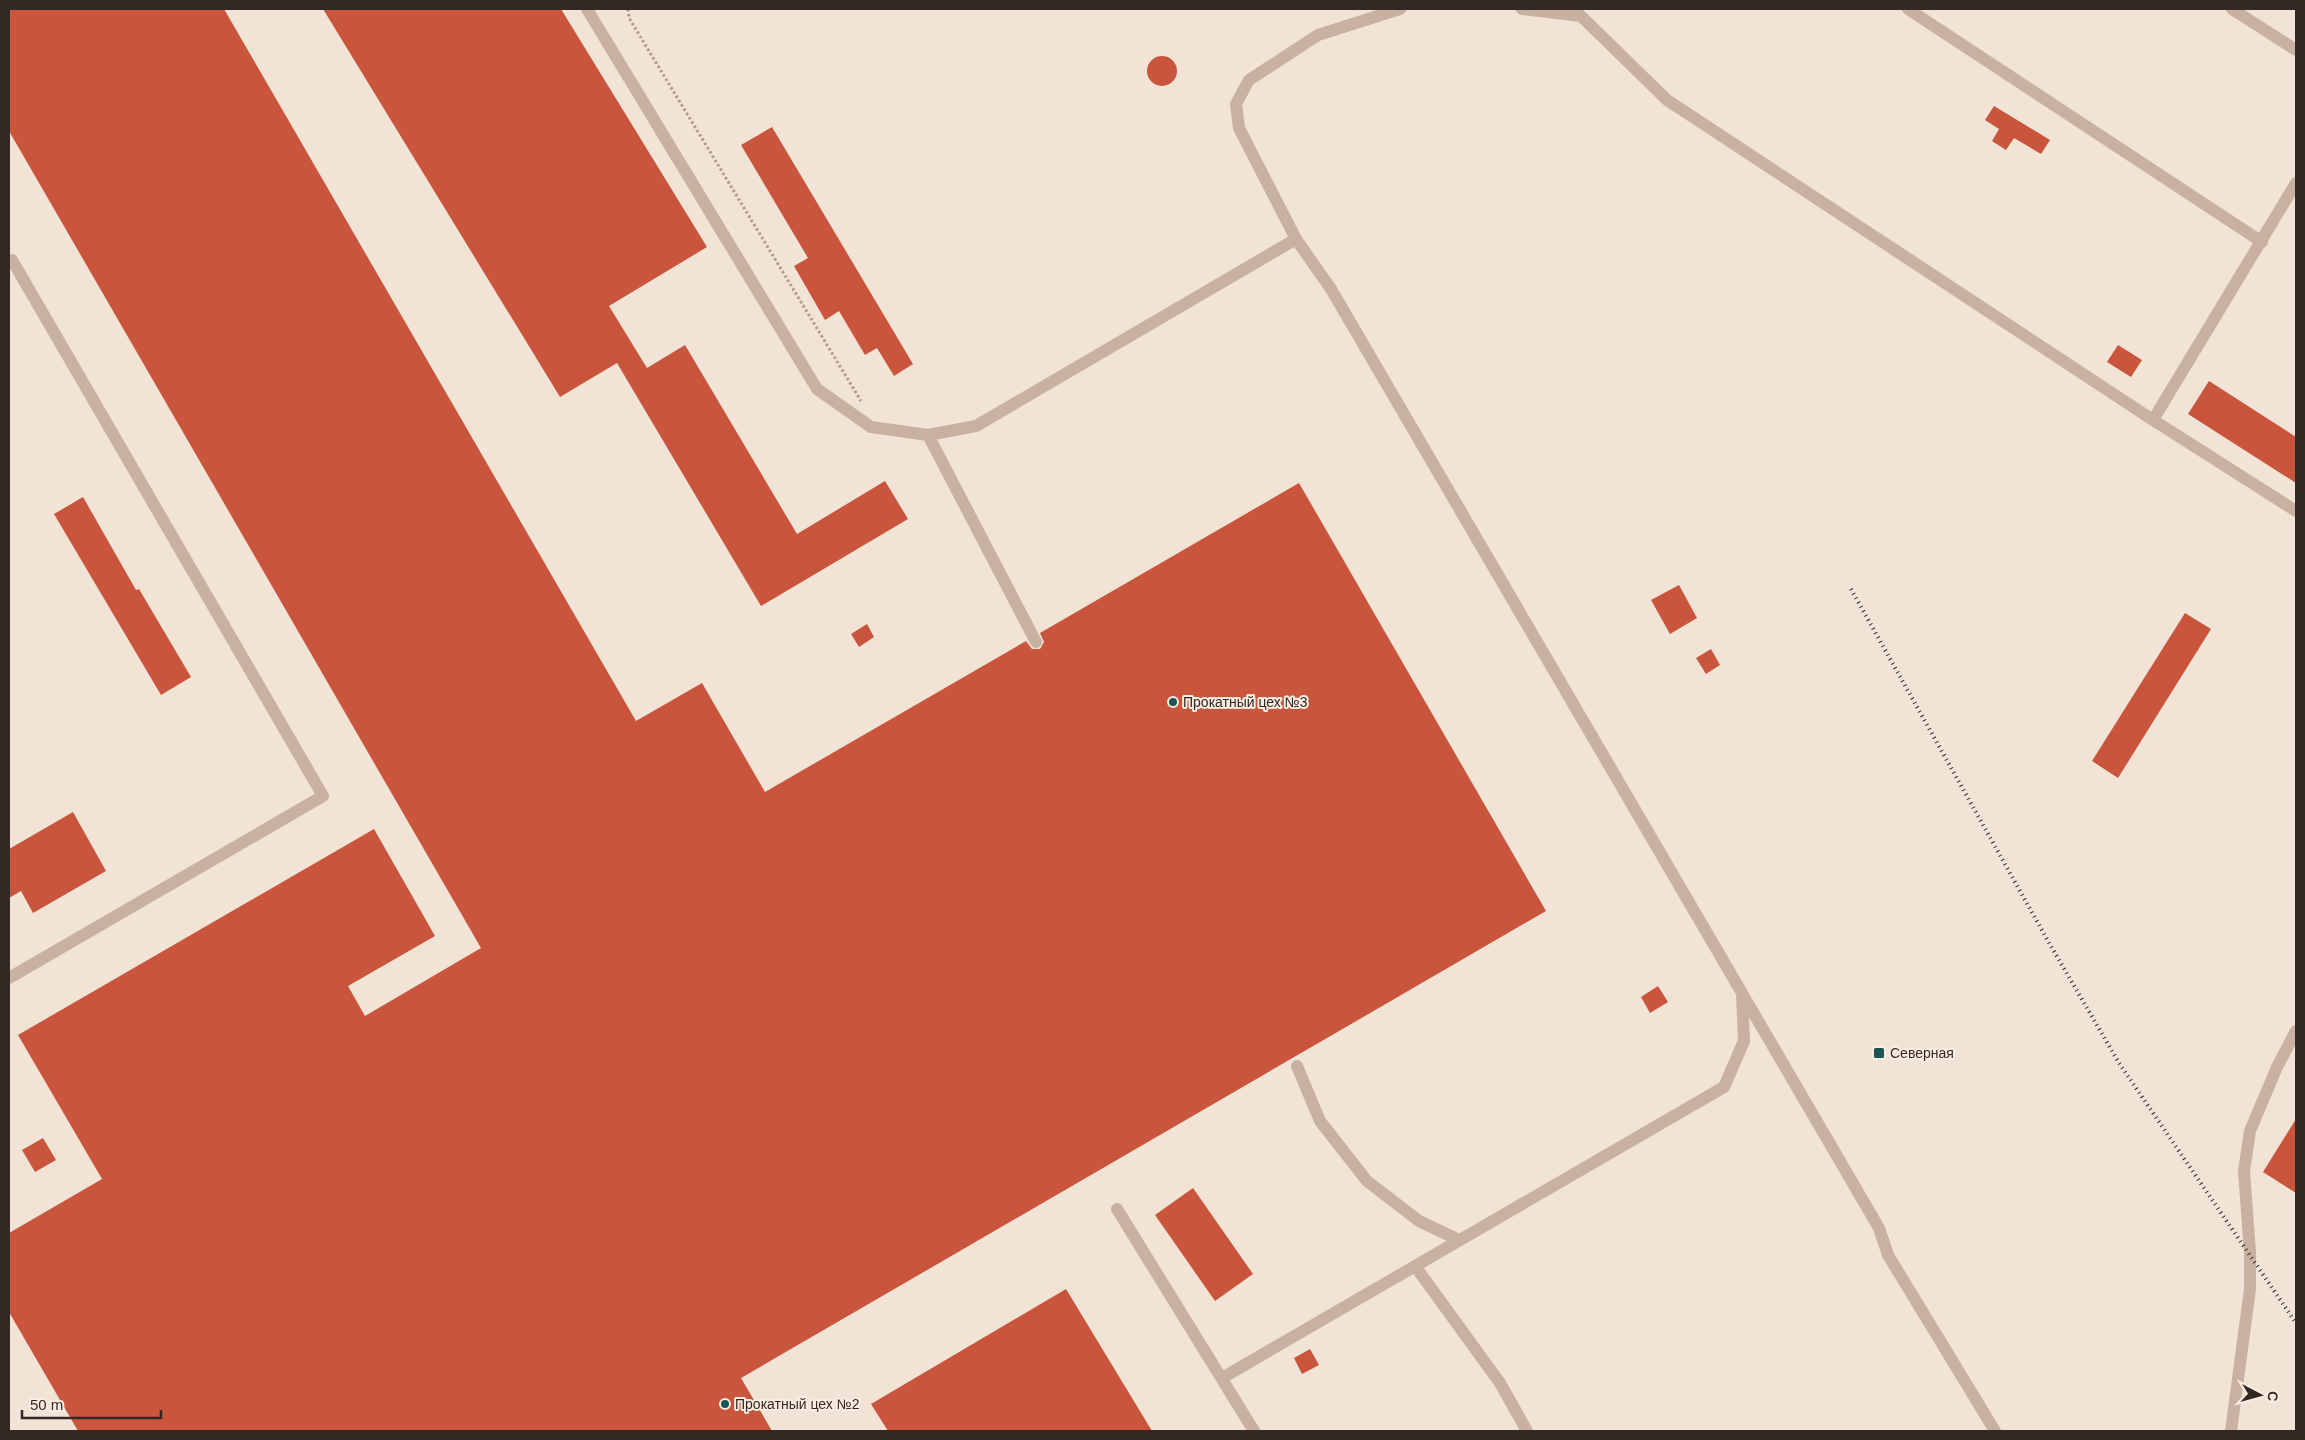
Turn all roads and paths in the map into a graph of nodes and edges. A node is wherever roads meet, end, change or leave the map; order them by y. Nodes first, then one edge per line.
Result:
1 (587, 9) edge
2 (628, 9) edge
3 (1400, 9) edge
4 (1522, 9) edge
5 (1908, 9) edge
6 (2232, 9) edge
7 (2296, 50) edge
8 (2296, 183) edge
9 (1296, 239) junction
10 (2262, 242) junction
11 (10, 258) edge
12 (862, 402) dead end
13 (2154, 420) junction
14 (928, 434) junction
15 (2296, 511) edge
16 (1036, 642) dead end
17 (9, 978) edge
18 (1742, 993) junction
19 (2296, 1031) edge
20 (1297, 1066) dead end
21 (1118, 1209) dead end
22 (1460, 1240) junction
23 (1415, 1266) junction
24 (1222, 1378) junction
25 (1254, 1431) edge
26 (1527, 1431) edge
27 (1995, 1431) edge
28 (2231, 1431) edge

1 - 14 street
2 - 12 path
3 - 9 street
4 - 13 street
5 - 10 street
6 - 7 street
8 - 10 street
9 - 14 street
9 - 18 street
10 - 13 street
11 - 17 street
13 - 15 street
14 - 16 street
18 - 22 street
18 - 27 street
19 - 28 street
20 - 22 street
21 - 24 street
22 - 23 street
23 - 24 street
23 - 26 street
24 - 25 street

